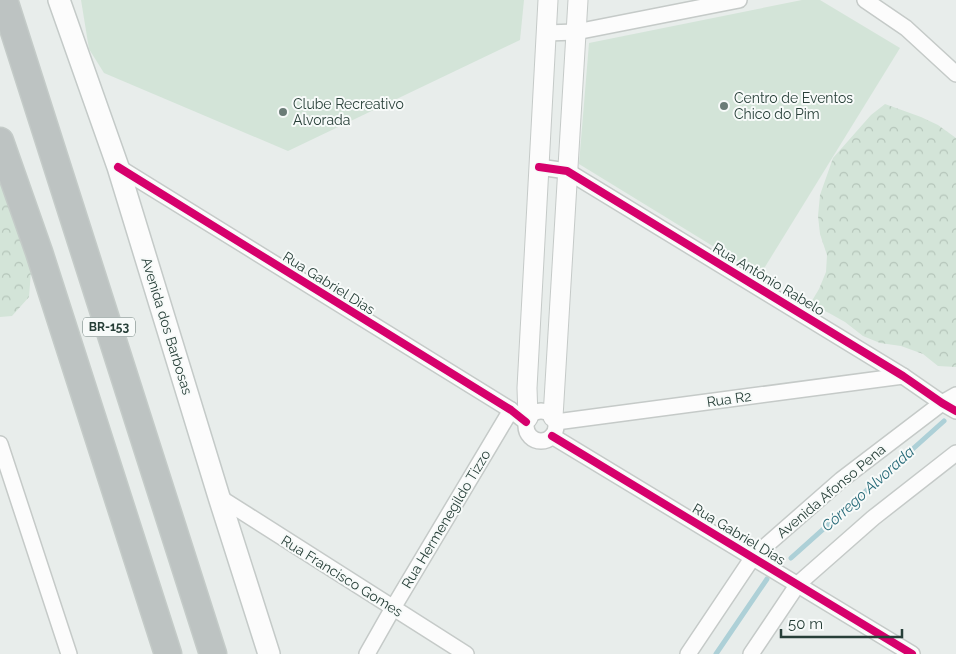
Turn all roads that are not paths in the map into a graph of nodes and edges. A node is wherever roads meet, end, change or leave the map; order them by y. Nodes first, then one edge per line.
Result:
1 (4, 0) edge
2 (59, 0) edge
3 (548, 0) edge
4 (578, 0) edge
5 (739, 0) edge
6 (865, 0) edge
7 (576, 32) junction
8 (546, 33) junction
9 (956, 74) edge
10 (0, 141) edge
11 (118, 167) junction
12 (539, 167) junction
13 (567, 171) junction
14 (903, 376) junction
15 (956, 395) edge
16 (942, 403) junction
17 (956, 411) edge
18 (522, 417) junction
19 (553, 425) junction
20 (0, 444) edge
21 (956, 453) edge
22 (219, 497) junction
23 (753, 557) junction
24 (798, 584) junction
25 (393, 608) junction
26 (69, 654) edge
27 (168, 654) edge
28 (213, 654) edge
29 (269, 654) edge
30 (367, 654) edge
31 (466, 654) edge
32 (688, 654) edge
33 (751, 654) edge
34 (912, 654) edge

1 - 28 highway, BR-153
2 - 11 main road, Avenida dos Barbosas
3 - 8 street
4 - 7 street
5 - 7 street
6 - 9 street
7 - 8 street
7 - 13 street
8 - 12 street
10 - 27 highway, BR-153
11 - 18 street, Rua Gabriel Dias
11 - 22 main road, Avenida dos Barbosas
12 - 13 street
12 - 18 street
13 - 14 street, Rua Antônio Rabelo
13 - 19 street
14 - 16 street, Rua Antônio Rabelo
14 - 19 street, Rua R2
15 - 16 street, Avenida Afonso Pena
16 - 17 street, Rua Antônio Rabelo
16 - 23 street, Avenida Afonso Pena
18 - 19 street, Rua Gabriel Dias
18 - 19 street, Rua Gabriel Dias
18 - 25 street, Rua Hermenegildo Tizzo
19 - 23 street, Rua Gabriel Dias
20 - 26 street
21 - 24 street
22 - 25 street, Rua Francisco Gomes
22 - 29 main road, Avenida dos Barbosas
23 - 24 street, Rua Gabriel Dias
23 - 32 street, Avenida Afonso Pena
24 - 33 street
24 - 34 street, Rua Gabriel Dias
25 - 30 street, Rua Hermenegildo Tizzo
25 - 31 street, Rua Francisco Gomes

